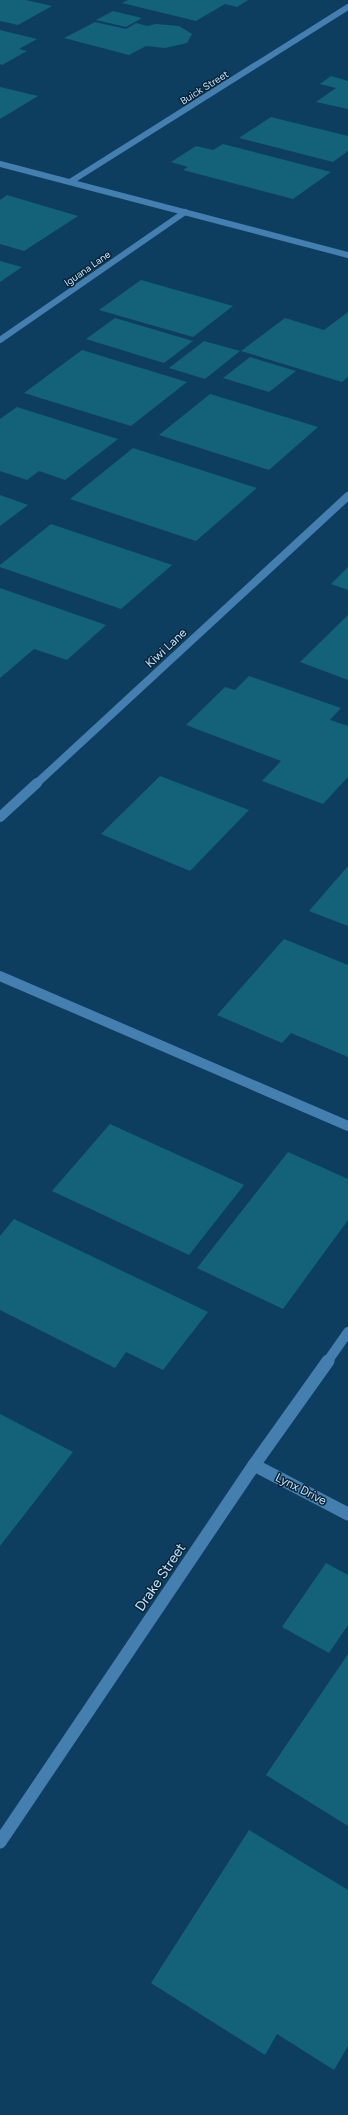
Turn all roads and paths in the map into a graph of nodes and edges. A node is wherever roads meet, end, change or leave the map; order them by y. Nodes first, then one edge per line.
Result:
1 (348, 7) edge
2 (0, 164) edge
3 (70, 182) junction
4 (185, 212) junction
5 (348, 255) edge
6 (0, 340) edge
7 (348, 496) edge
8 (0, 817) edge
9 (0, 976) edge
10 (348, 1126) edge
11 (348, 1332) edge
12 (254, 1465) junction
13 (348, 1514) edge
14 (0, 1842) edge

1 - 3 street, Buick Street
2 - 3 street
3 - 4 street
4 - 5 street
4 - 6 street, Iguana Lane
7 - 8 street, Kiwi Lane
9 - 10 street
11 - 12 street, Drake Street
12 - 13 street, Lynx Drive
12 - 14 street, Drake Street

